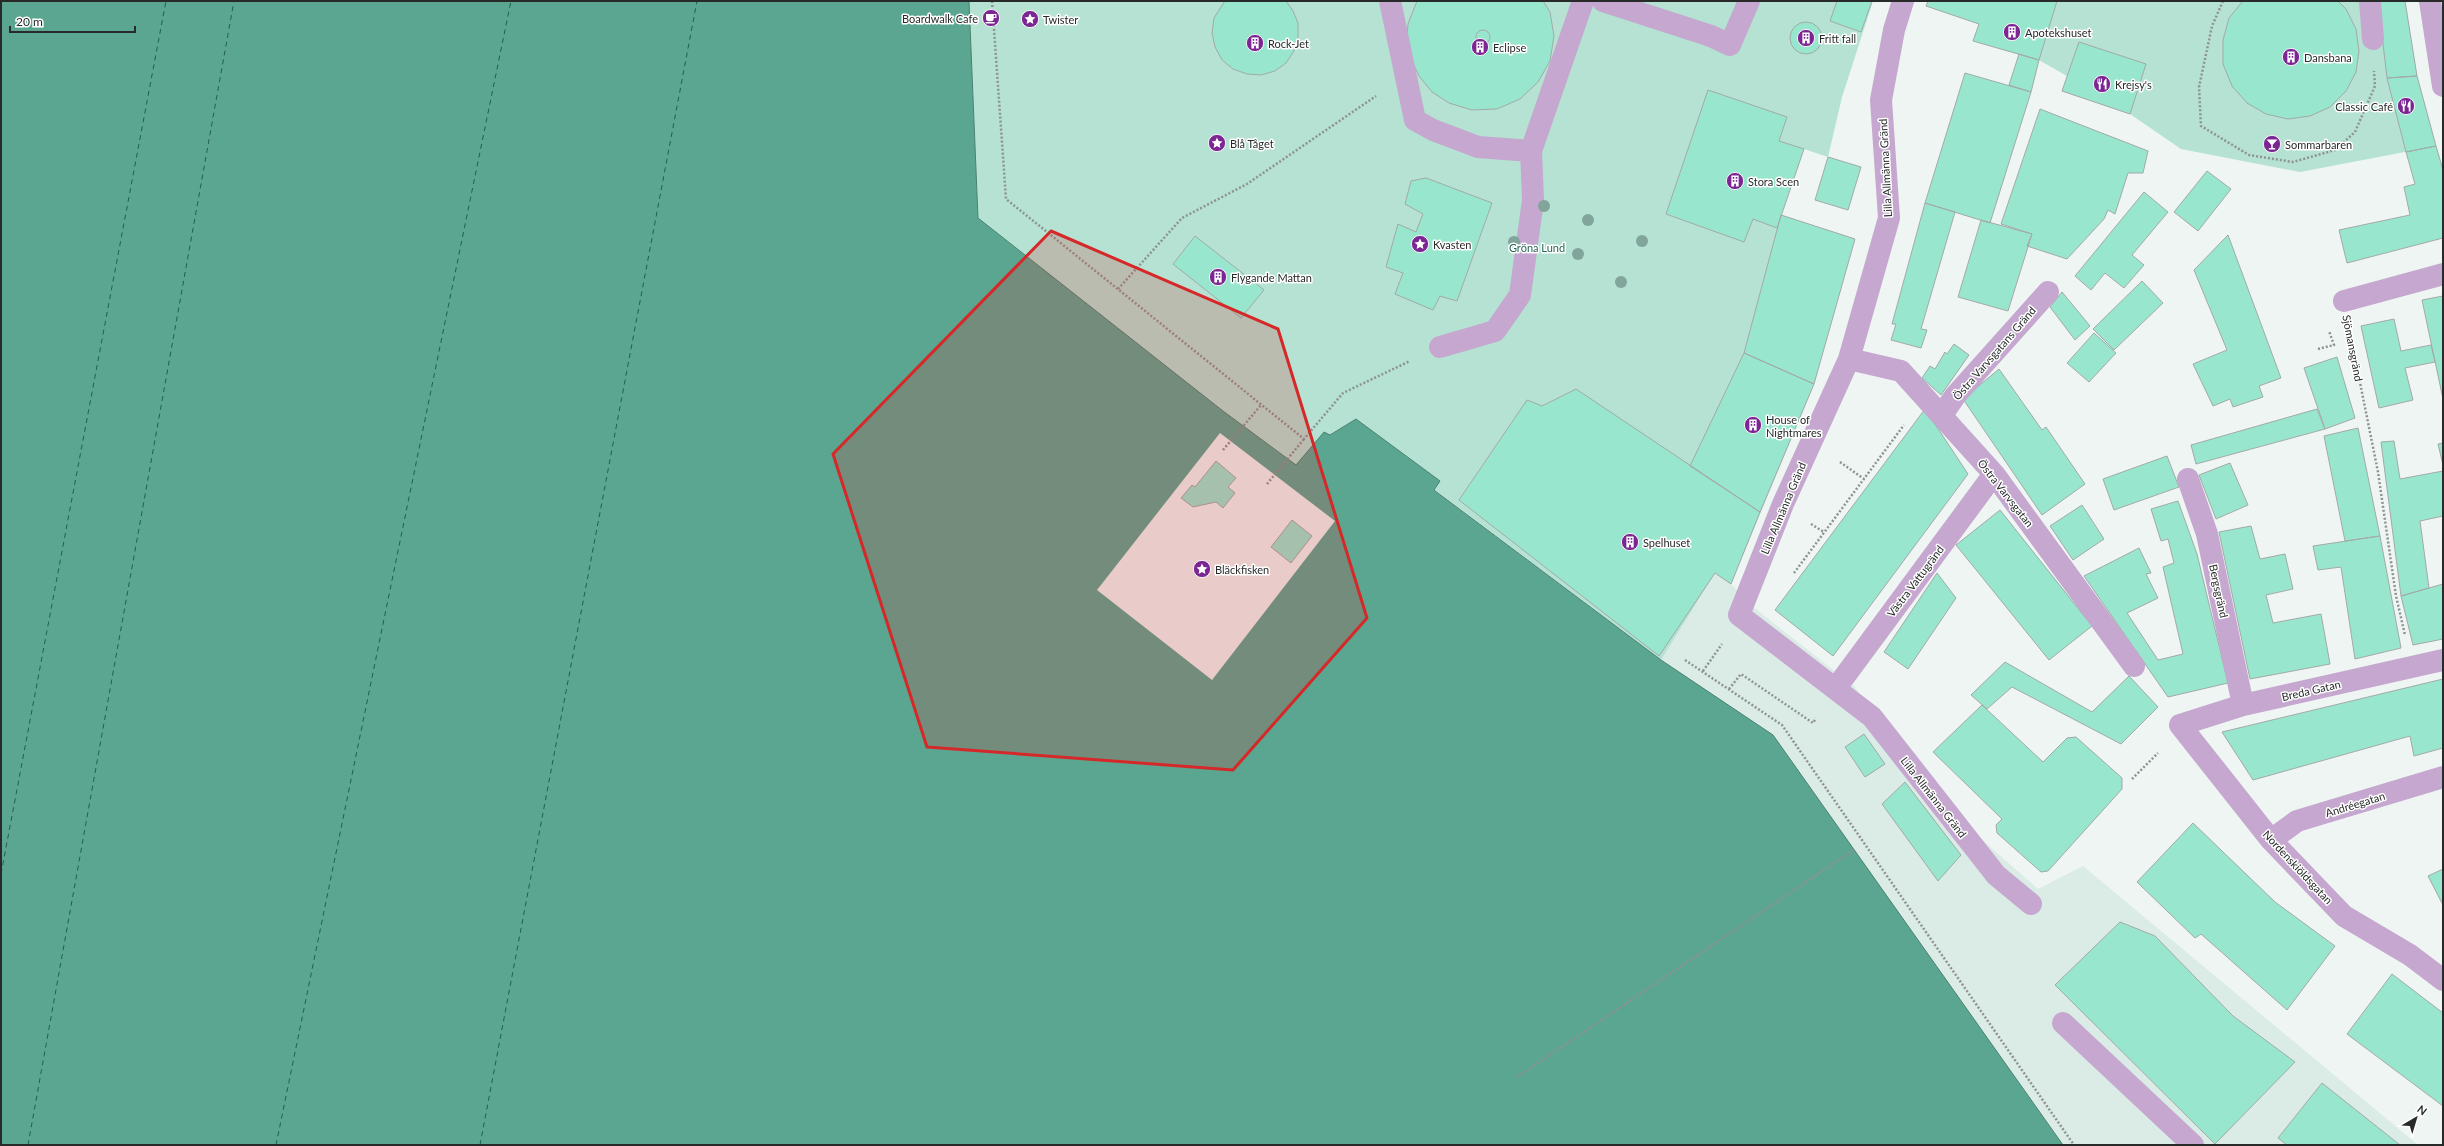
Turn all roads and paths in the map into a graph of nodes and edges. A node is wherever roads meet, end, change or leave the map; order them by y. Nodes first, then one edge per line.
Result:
1 (992, 1) edge
2 (1390, 1) edge
3 (1582, 1) edge
4 (1603, 1) edge
5 (1749, 1) edge
6 (1903, 1) edge
7 (2223, 1) edge
8 (2370, 1) edge
9 (2430, 1) edge
10 (2373, 39) dead end
11 (2375, 86) dead end
12 (2443, 86) edge
13 (1408, 89) junction
14 (1531, 151) junction
15 (2443, 274) edge
16 (1118, 289) junction
17 (2048, 292) dead end
18 (2344, 301) joint
19 (2328, 328) dead end
20 (1440, 347) joint
21 (2318, 349) dead end
22 (1848, 359) junction
23 (1925, 397) junction
24 (1261, 405) junction
25 (1942, 415) junction
26 (1304, 439) junction
27 (1223, 450) dead end
28 (1849, 468) dead end
29 (1994, 474) junction
30 (1864, 479) junction
31 (2188, 479) dead end
32 (1268, 484) dead end
33 (1810, 523) dead end
34 (1824, 532) junction
35 (1800, 564) dead end
36 (1718, 649) dead end
37 (1685, 660) dead end
38 (2443, 660) edge
39 (2134, 666) dead end
40 (2412, 667) junction
41 (1703, 671) junction
42 (1836, 688) junction
43 (1729, 689) junction
44 (2243, 705) junction
45 (2180, 725) joint
46 (2152, 760) dead end
47 (2443, 777) edge
48 (2132, 778) dead end
49 (2271, 840) junction
50 (1855, 849) dead end
51 (2031, 904) dead end
52 (2443, 980) edge
53 (2063, 1023) dead end
54 (1517, 1077) dead end
55 (2074, 1145) edge
56 (2193, 1145) edge

1 - 16 path
2 - 13 street
3 - 14 street
4 - 5 street
6 - 22 street, Lilla Allmänna Gränd
7 - 11 path
8 - 10 street
9 - 12 street
13 - 14 street
13 - 16 path
14 - 20 street
15 - 18 street, Sjömansgränd
16 - 24 path
17 - 25 street, Östra Varvsgatans Gränd
18 - 40 path, Sjömansgränd
19 - 21 path
20 - 26 path
22 - 23 street, Östra Varvsgatan
22 - 42 street, Lilla Allmänna Gränd
23 - 25 street, Östra Varvsgatan
23 - 30 path
24 - 26 path
24 - 27 path
25 - 29 street, Östra Varvsgatan
26 - 32 path
28 - 30 path
29 - 39 street, Östra Varvsgatan
29 - 42 street, Västra Vattugränd
30 - 34 path
31 - 44 street, Bergsgränd
33 - 34 path
34 - 35 path
36 - 41 path
37 - 41 path
38 - 40 street, Breda Gatan
40 - 44 street, Breda Gatan
41 - 43 path
42 - 43 path
42 - 51 street, Lilla Allmänna Gränd
43 - 55 path
44 - 45 street, Breda Gatan
45 - 49 street, Nordenskiöldsgatan
46 - 48 path
47 - 49 street, Andréegatan
49 - 52 street, Nordenskiöldsgatan
50 - 54 path
53 - 56 street

